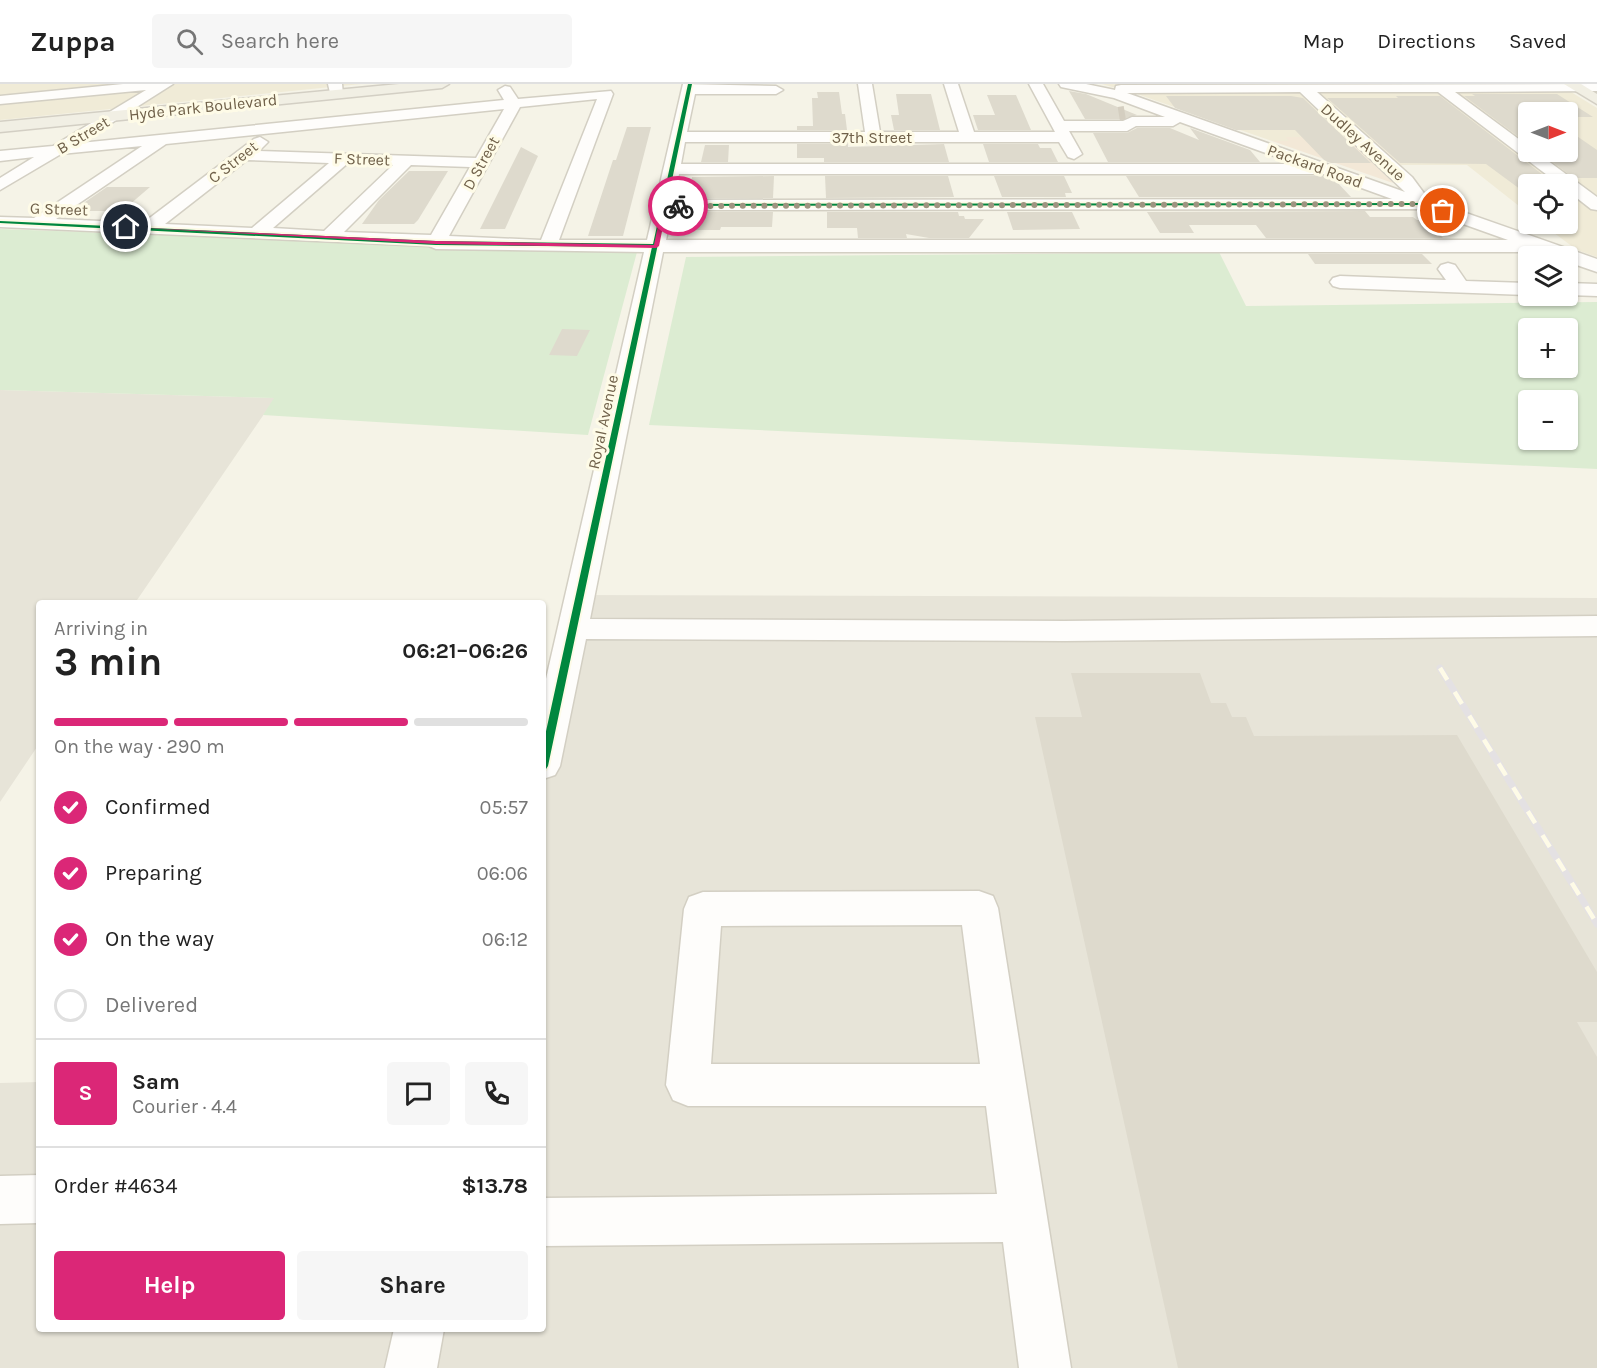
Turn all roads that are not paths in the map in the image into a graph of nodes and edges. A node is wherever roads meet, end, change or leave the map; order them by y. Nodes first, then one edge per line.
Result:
1 (10, 84) edge
2 (85, 84) edge
3 (167, 84) edge
4 (442, 84) edge
5 (502, 84) edge
6 (865, 84) edge
7 (951, 84) edge
8 (1036, 84) edge
9 (1169, 86) edge
10 (1301, 86) edge
11 (1438, 86) edge
12 (1574, 86) edge
13 (689, 87) edge
14 (1597, 87) edge
15 (0, 89) edge
16 (335, 89) edge
17 (1095, 90) junction
18 (776, 92) edge
19 (68, 93) junction
20 (317, 96) junction
21 (1066, 99) edge
22 (0, 100) edge
23 (1597, 100) edge
24 (514, 104) junction
25 (1125, 110) junction
26 (113, 116) junction
27 (1184, 119) junction
28 (1095, 124) junction
29 (0, 127) edge
30 (278, 127) junction
31 (1062, 132) junction
32 (679, 137) junction
33 (873, 137) junction
34 (968, 137) junction
35 (162, 139) junction
36 (58, 150) junction
37 (243, 155) junction
38 (0, 156) edge
39 (344, 158) junction
40 (406, 161) junction
41 (482, 163) junction
42 (673, 169) junction
43 (1082, 169) junction
44 (1322, 169) junction
45 (0, 185) edge
46 (1423, 204) junction
47 (1101, 205) junction
48 (1597, 205) edge
49 (665, 206) junction
50 (0, 222) edge
51 (37, 224) junction
52 (148, 228) junction
53 (258, 234) junction
54 (328, 237) junction
55 (436, 243) junction
56 (1122, 245) junction
57 (548, 246) junction
58 (656, 246) junction
59 (1432, 246) junction
60 (1518, 246) edge
61 (1542, 246) edge
62 (1578, 258) edge
63 (1595, 264) edge
64 (1340, 282) dead end
65 (1460, 287) junction
66 (1518, 289) edge
67 (1578, 289) edge
68 (1597, 290) edge
69 (1597, 627) edge
70 (573, 629) junction
71 (546, 752) edge
72 (1005, 1086) junction
73 (36, 1199) edge
74 (0, 1200) edge
75 (1024, 1218) junction
76 (546, 1222) edge
77 (418, 1332) edge
78 (411, 1368) edge
79 (1045, 1368) edge

1 - 15 street
2 - 19 street
3 - 19 street
3 - 26 street, B Street
4 - 16 main road, Hyde Park Boulevard
5 - 24 street
6 - 33 street
7 - 34 street
8 - 21 street
9 - 10 street
9 - 17 street
10 - 11 street
10 - 46 street, Dudley Avenue
11 - 12 street
11 - 48 street
12 - 14 street
12 - 23 main road
13 - 18 street
13 - 32 street, Royal Avenue
16 - 20 main road, Hyde Park Boulevard
17 - 21 street, Packard Road
17 - 25 street, Packard Road
19 - 22 street
20 - 26 main road, Hyde Park Boulevard
20 - 30 street, C Street
21 - 25 street
21 - 28 street
21 - 31 street
24 - 30 street
24 - 41 street, D Street
24 - 57 street
25 - 27 street, Packard Road
25 - 28 street
26 - 29 main road, Hyde Park Boulevard
26 - 36 street, B Street
27 - 28 street, 37th Street
27 - 44 street, Packard Road
28 - 31 street, 37th Street
30 - 35 street
30 - 37 street, C Street
31 - 34 street, 37th Street
31 - 43 street
32 - 33 street, 37th Street
32 - 42 street, Royal Avenue
33 - 34 street, 37th Street
35 - 36 street
35 - 51 street
36 - 38 street
36 - 45 street, B Street
37 - 39 street, F Street
37 - 52 street, C Street
39 - 40 street, F Street
39 - 53 street
40 - 41 street, F Street
40 - 54 street
41 - 55 street, D Street
42 - 43 street
42 - 49 street, Royal Avenue
43 - 44 street
43 - 47 street
44 - 46 street, Packard Road
46 - 47 street
46 - 61 street, Packard Road
47 - 49 street
47 - 56 street
49 - 58 street, Royal Avenue
50 - 51 street, G Street
51 - 52 street, G Street
52 - 53 street, G Street
53 - 54 street, G Street
54 - 55 street, G Street
55 - 57 street, G Street
56 - 58 street, G Street
56 - 59 street, G Street
57 - 58 street, G Street
58 - 70 street, Royal Avenue
59 - 60 street, G Street
59 - 65 street
62 - 63 street, Packard Road
64 - 65 street
65 - 66 street
67 - 68 street
69 - 70 street
70 - 71 street, Royal Avenue
72 - 72 street
72 - 75 street
73 - 74 street
75 - 76 street
75 - 79 street
77 - 78 street

